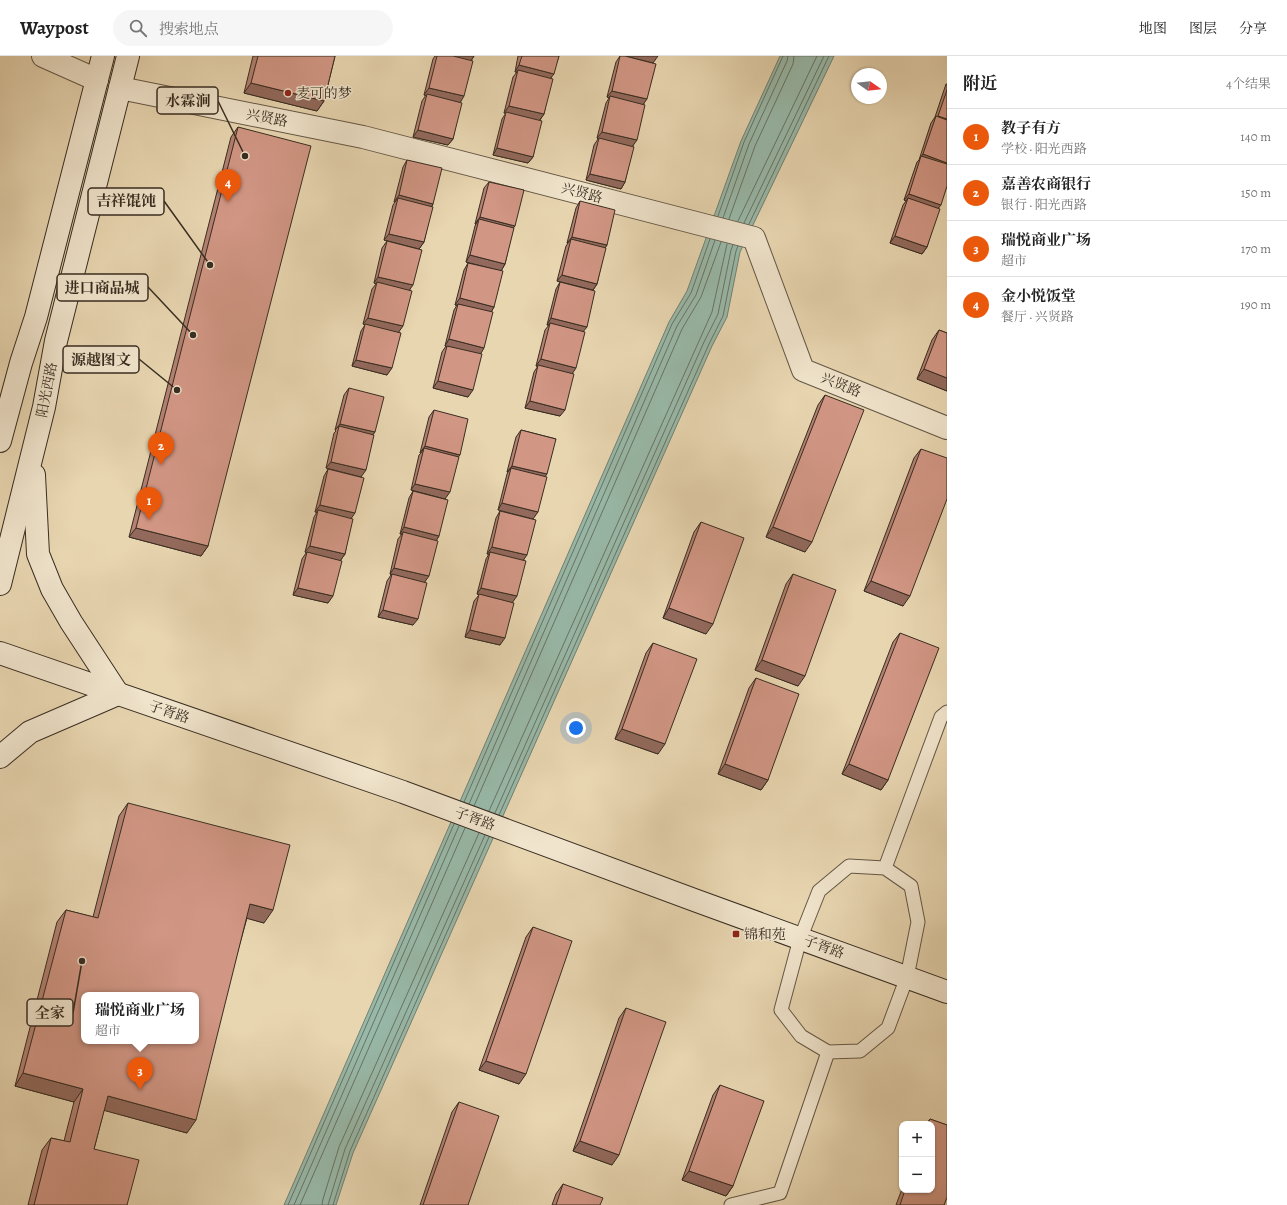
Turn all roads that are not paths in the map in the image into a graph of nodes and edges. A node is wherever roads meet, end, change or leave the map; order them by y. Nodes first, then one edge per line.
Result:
1 (43, 56) edge
2 (103, 56) edge
3 (128, 56) edge
4 (97, 80) junction
5 (120, 88) junction
6 (21, 363) junction
7 (0, 387) edge
8 (947, 428) edge
9 (0, 441) edge
10 (33, 452) junction
11 (0, 584) edge
12 (0, 653) edge
13 (118, 694) junction
14 (947, 712) edge
15 (0, 757) edge
16 (885, 868) junction
17 (800, 939) junction
18 (907, 977) junction
19 (947, 992) edge
20 (828, 1052) junction
21 (731, 1205) edge

1 - 4 street
2 - 4 street
3 - 5 street, 阳光西路
4 - 6 street
5 - 8 street, 兴贤路
5 - 10 street, 阳光西路
6 - 7 street
6 - 9 street
10 - 11 street, 阳光西路
10 - 13 street
12 - 13 street, 子胥路
13 - 15 street
13 - 17 street, 子胥路
14 - 16 lane
16 - 17 lane
16 - 18 lane
17 - 18 street, 子胥路
17 - 20 lane
18 - 19 street, 子胥路
18 - 20 lane
20 - 21 lane

